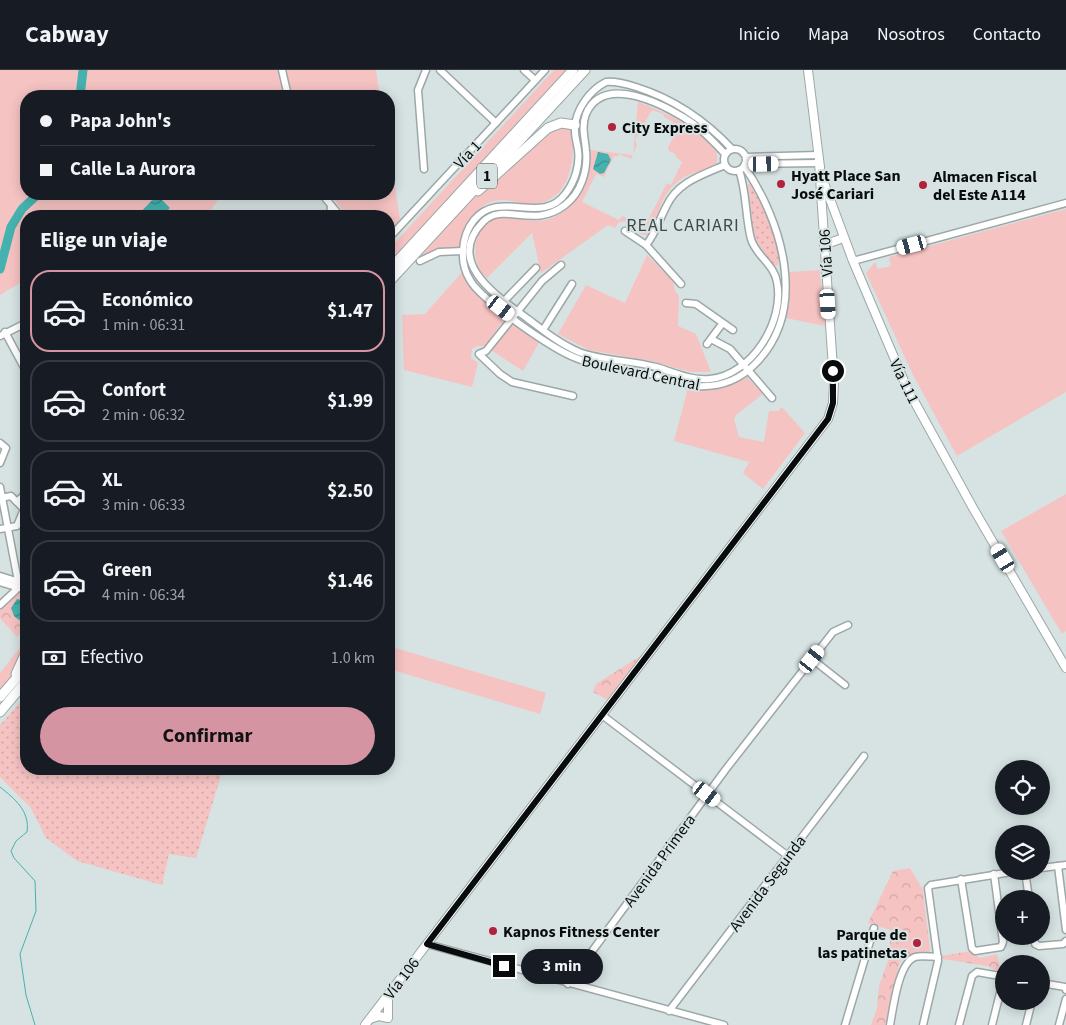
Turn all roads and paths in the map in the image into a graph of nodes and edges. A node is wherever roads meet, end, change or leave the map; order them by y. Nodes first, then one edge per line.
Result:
1 (282, 70) edge
2 (426, 70) edge
3 (440, 70) edge
4 (524, 70) edge
5 (544, 70) edge
6 (573, 70) edge
7 (585, 70) edge
8 (808, 70) edge
9 (535, 80) junction
10 (624, 84) junction
11 (638, 88) junction
12 (287, 90) edge
13 (621, 94) junction
14 (632, 96) junction
15 (692, 114) junction
16 (689, 122) junction
17 (496, 123) junction
18 (575, 125) junction
19 (732, 149) junction
20 (726, 154) junction
21 (746, 157) junction
22 (819, 159) junction
23 (725, 165) junction
24 (743, 167) junction
25 (424, 169) dead end
26 (326, 200) edge
27 (463, 200) junction
28 (561, 203) junction
29 (1066, 203) edge
30 (331, 206) junction
31 (331, 210) edge
32 (335, 210) edge
33 (624, 231) dead end
34 (395, 232) edge
35 (844, 238) junction
36 (646, 245) junction
37 (824, 245) junction
38 (466, 248) junction
39 (467, 259) junction
40 (420, 261) dead end
41 (853, 261) junction
42 (395, 263) edge
43 (561, 266) dead end
44 (536, 268) dead end
45 (784, 274) junction
46 (395, 275) edge
47 (776, 276) junction
48 (572, 284) dead end
49 (681, 284) dead end
50 (504, 301) junction
51 (686, 304) dead end
52 (517, 310) junction
53 (512, 317) junction
54 (722, 324) junction
55 (20, 326) edge
56 (543, 330) junction
57 (733, 330) dead end
58 (3, 334) edge
59 (20, 361) edge
60 (600, 361) junction
61 (743, 365) junction
62 (748, 372) junction
63 (573, 396) dead end
64 (772, 398) dead end
65 (0, 443) edge
66 (0, 463) edge
67 (0, 487) edge
68 (1, 498) edge
69 (20, 500) edge
70 (18, 502) junction
71 (20, 504) edge
72 (20, 519) edge
73 (8, 528) junction
74 (0, 529) edge
75 (0, 576) edge
76 (0, 582) edge
77 (17, 584) junction
78 (20, 586) edge
79 (0, 605) edge
80 (848, 625) dead end
81 (812, 659) junction
82 (20, 666) edge
83 (1066, 668) edge
84 (20, 674) edge
85 (12, 684) junction
86 (845, 684) dead end
87 (20, 688) edge
88 (20, 691) edge
89 (0, 697) edge
90 (0, 713) edge
91 (602, 715) junction
92 (864, 756) dead end
93 (707, 794) junction
94 (788, 856) junction
95 (1066, 865) edge
96 (1058, 866) junction
97 (1050, 867) edge
98 (994, 874) joint
99 (961, 879) junction
100 (874, 928) dead end
101 (1066, 930) edge
102 (1066, 941) edge
103 (427, 944) junction
104 (1037, 945) edge
105 (938, 956) junction
106 (568, 984) junction
107 (1050, 985) edge
108 (1066, 990) edge
109 (388, 995) junction
110 (1066, 999) edge
111 (669, 1010) junction
112 (1030, 1010) edge
113 (367, 1022) edge
114 (724, 1025) edge
115 (844, 1025) edge
116 (890, 1025) edge
117 (923, 1025) edge
118 (959, 1025) edge
119 (992, 1025) edge
120 (1026, 1025) edge
121 (1059, 1025) edge

1 - 12 street
2 - 25 street
3 - 17 street
4 - 9 street
5 - 9 street, Vía 1
6 - 42 highway, 1
7 - 27 highway, 1
8 - 22 main road, Vía 111
9 - 17 street, Vía 1
10 - 11 street
10 - 13 street
10 - 18 street
11 - 14 street
11 - 15 street
13 - 14 street
13 - 28 street
14 - 16 street
15 - 16 street
15 - 19 street
16 - 20 street
17 - 34 street, Vía 1
18 - 27 highway
18 - 28 street
19 - 20 street
19 - 21 street
20 - 23 street
21 - 22 street
21 - 24 street
22 - 24 street
22 - 35 main road, Vía 111
22 - 37 main road, Vía 106
23 - 24 street
23 - 36 street
24 - 45 street, Boulevard Central
24 - 47 street
26 - 30 street
27 - 46 highway, 1
28 - 38 street, Boulevard Central
29 - 41 street
30 - 31 street
30 - 32 street
33 - 36 street
35 - 37 main road
35 - 41 main road, Vía 111
36 - 49 street
37 - 91 main road, Vía 106
38 - 39 street, Boulevard Central
38 - 40 street
39 - 50 street, Boulevard Central
39 - 53 street, Boulevard Central
41 - 83 main road, Vía 111
43 - 52 street
44 - 50 street
45 - 47 street
45 - 62 street, Boulevard Central
47 - 61 street, Boulevard Central
48 - 56 street
50 - 52 street, Boulevard Central
51 - 54 street
52 - 53 street
52 - 56 street, Boulevard Central
53 - 60 street, Boulevard Central
53 - 63 street
54 - 57 street
54 - 61 street
55 - 58 street
56 - 60 street, Boulevard Central
58 - 59 street
60 - 61 street, Boulevard Central
60 - 62 street, Boulevard Central
61 - 62 street
62 - 64 street
65 - 66 street
67 - 68 street
68 - 70 street
68 - 73 street
69 - 70 street
70 - 71 street
72 - 73 street
73 - 74 street
73 - 77 street
75 - 77 street
76 - 77 street
77 - 78 street
77 - 79 street
80 - 81 street, Avenida Primera
81 - 86 street
81 - 93 street, Avenida Primera
82 - 85 highway
84 - 85 highway
85 - 89 highway
87 - 90 highway
88 - 90 highway
91 - 93 street
91 - 103 main road, Vía 106
92 - 94 street, Avenida Segunda
93 - 94 street
93 - 106 street, Avenida Primera
94 - 111 street, Avenida Segunda
95 - 96 street
96 - 97 street
96 - 101 street
98 - 99 street
98 - 99 street
99 - 105 street
100 - 115 street
102 - 104 street
103 - 106 street
103 - 109 main road, Vía 106
105 - 116 street
105 - 117 street
106 - 111 street
107 - 108 street
109 - 113 main road, Vía 106
109 - 113 main road
110 - 121 street
111 - 114 street
112 - 120 street
118 - 119 street

